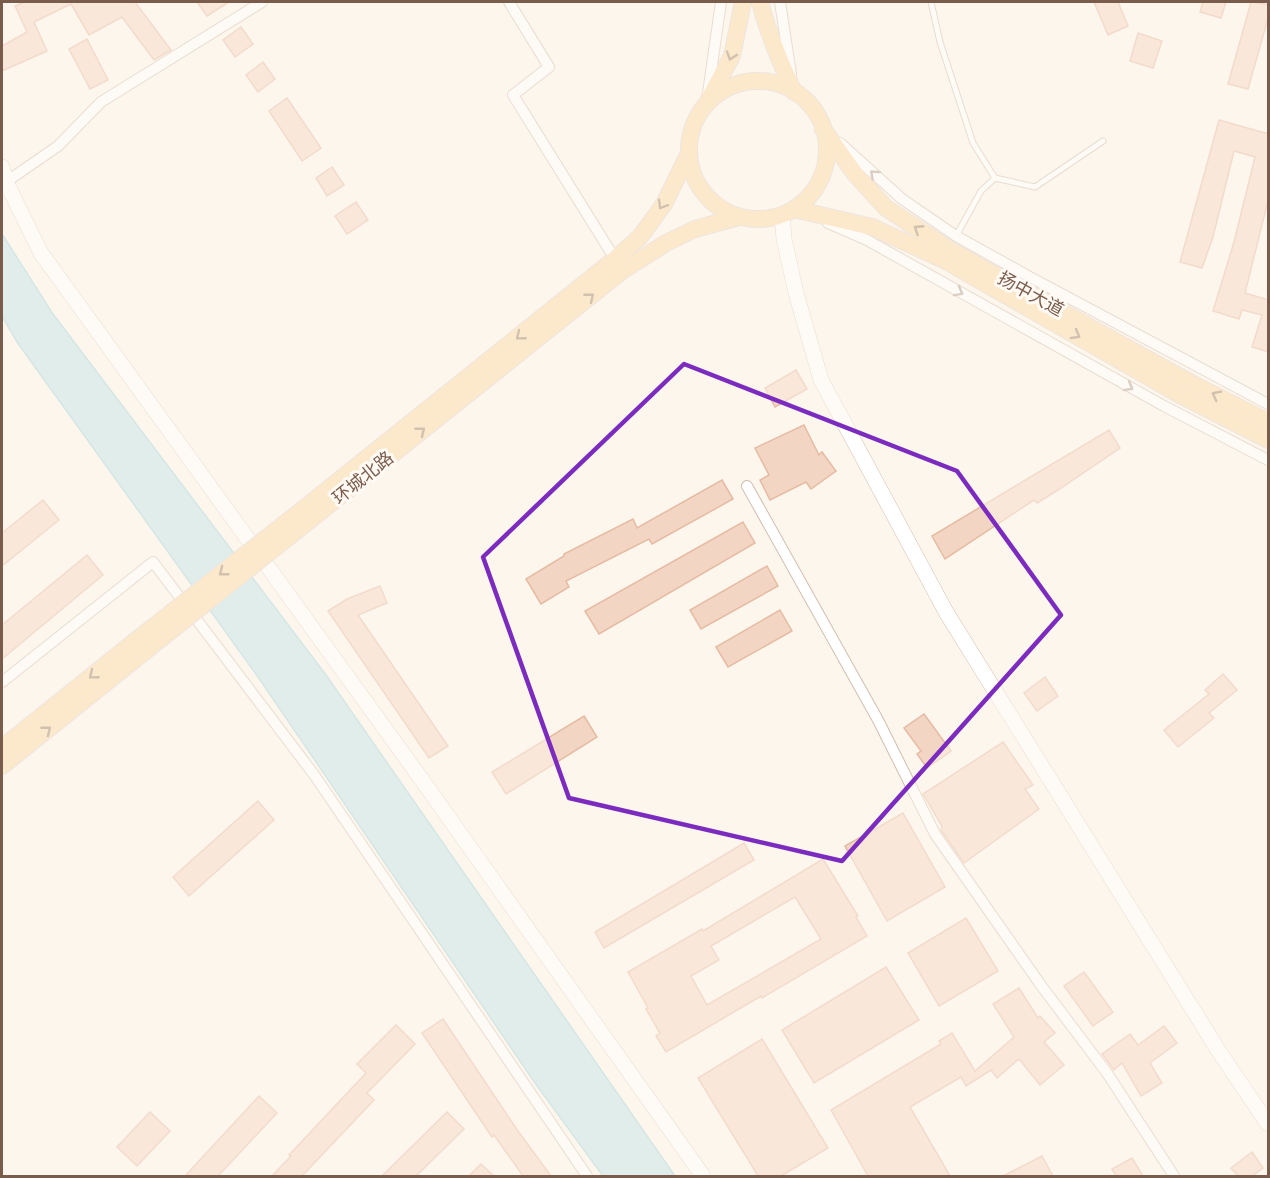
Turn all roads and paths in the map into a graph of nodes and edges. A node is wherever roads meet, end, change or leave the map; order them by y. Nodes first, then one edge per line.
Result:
1 (262, 2) edge
2 (509, 2) edge
3 (721, 2) edge
4 (742, 2) edge
5 (760, 2) edge
6 (780, 2) edge
7 (931, 2) edge
8 (794, 92) junction
9 (706, 105) junction
10 (823, 129) junction
11 (1103, 141) dead end
12 (688, 153) junction
13 (2, 166) edge
14 (995, 178) junction
15 (6, 182) junction
16 (788, 212) junction
17 (739, 217) junction
18 (952, 242) junction
19 (615, 259) junction
20 (1269, 404) edge
21 (1269, 422) edge
22 (1269, 440) edge
23 (1269, 460) edge
24 (747, 486) dead end
25 (306, 515) junction
26 (144, 644) junction
27 (2, 682) edge
28 (2, 748) edge
29 (2, 766) edge
30 (1269, 1124) edge
31 (588, 1176) edge
32 (703, 1176) edge
33 (1173, 1176) edge

1 - 15 street
2 - 19 street
3 - 9 street
4 -> 9 main road
5 - 8 main road
6 - 8 street
7 - 14 lane
8 - 9 main road
8 - 10 main road
9 - 12 main road
10 - 16 main road
18 -> 10 main road, 扬中大道
11 - 14 lane
12 - 17 main road
12 -> 19 main road, 环城北路
13 - 15 street
14 - 18 lane
15 - 32 street
16 - 17 main road
16 -> 22 main road, 扬中大道
16 -> 23 street
16 - 30 street
25 -> 17 main road, 环城北路
18 - 20 street
21 -> 18 main road, 扬中大道
19 -> 25 main road, 环城北路
24 - 33 street
25 - 26 main road, 环城北路, bridge
26 -> 28 main road, 环城北路
29 -> 26 main road, 环城北路
27 - 31 street

